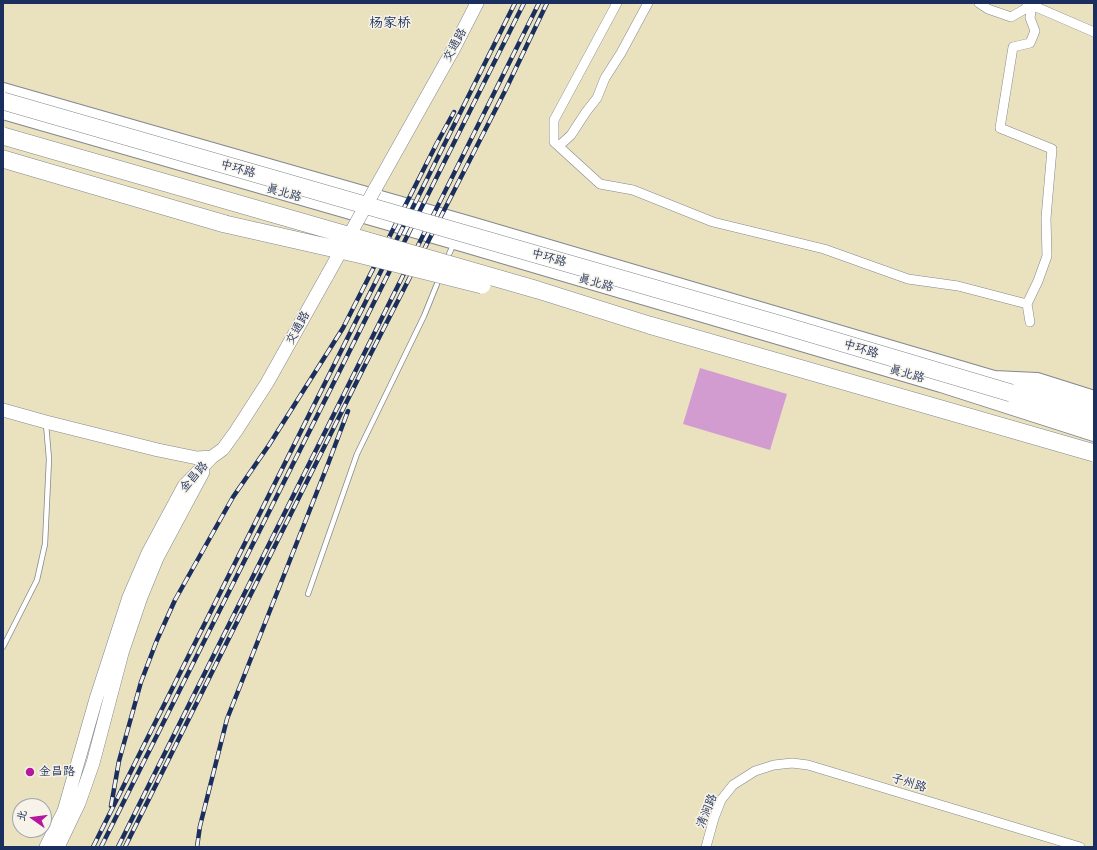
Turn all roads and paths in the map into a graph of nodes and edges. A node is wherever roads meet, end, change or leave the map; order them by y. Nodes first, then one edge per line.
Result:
1 (477, 3) edge
2 (617, 3) edge
3 (648, 3) edge
4 (979, 3) edge
5 (1029, 4) edge
6 (1094, 32) edge
7 (3, 90) edge
8 (3, 102) edge
9 (3, 112) edge
10 (3, 136) edge
11 (559, 146) junction
12 (3, 159) edge
13 (454, 242) junction
14 (1027, 304) junction
15 (1030, 322) dead end
16 (650, 324) junction
17 (994, 378) junction
18 (1011, 393) junction
19 (1094, 398) edge
20 (1094, 409) edge
21 (3, 410) edge
22 (1094, 414) edge
23 (1040, 417) junction
24 (46, 422) junction
25 (1094, 422) edge
26 (1094, 434) edge
27 (1094, 453) edge
28 (212, 456) junction
29 (1094, 459) edge
30 (308, 594) dead end
31 (3, 647) edge
32 (733, 785) joint
33 (46, 847) edge
34 (58, 847) edge
35 (706, 847) edge
36 (1080, 847) edge

1 - 28 main road, 交通路, bridge
2 - 11 street
3 - 11 street
4 - 5 street
5 - 6 street
5 - 14 street
7 - 17 main road, 真北路
8 - 18 highway, 中环路, bridge
9 - 13 main road, 真北路
10 - 16 highway, bridge
11 - 14 street
12 - 16 highway, bridge
13 - 23 main road, 真北路
13 - 30 lane
14 - 15 street
16 - 27 highway, bridge
17 - 19 main road, 真北路
17 - 20 main road, 真北路
18 - 22 highway
18 - 25 highway, 中环路
21 - 24 main road
23 - 26 main road, 真北路
23 - 29 main road
24 - 28 main road
24 - 31 lane
28 - 33 main road, 金昌路
28 - 34 main road, 金昌路
32 - 35 street, 清涧路
32 - 36 street, 子州路

